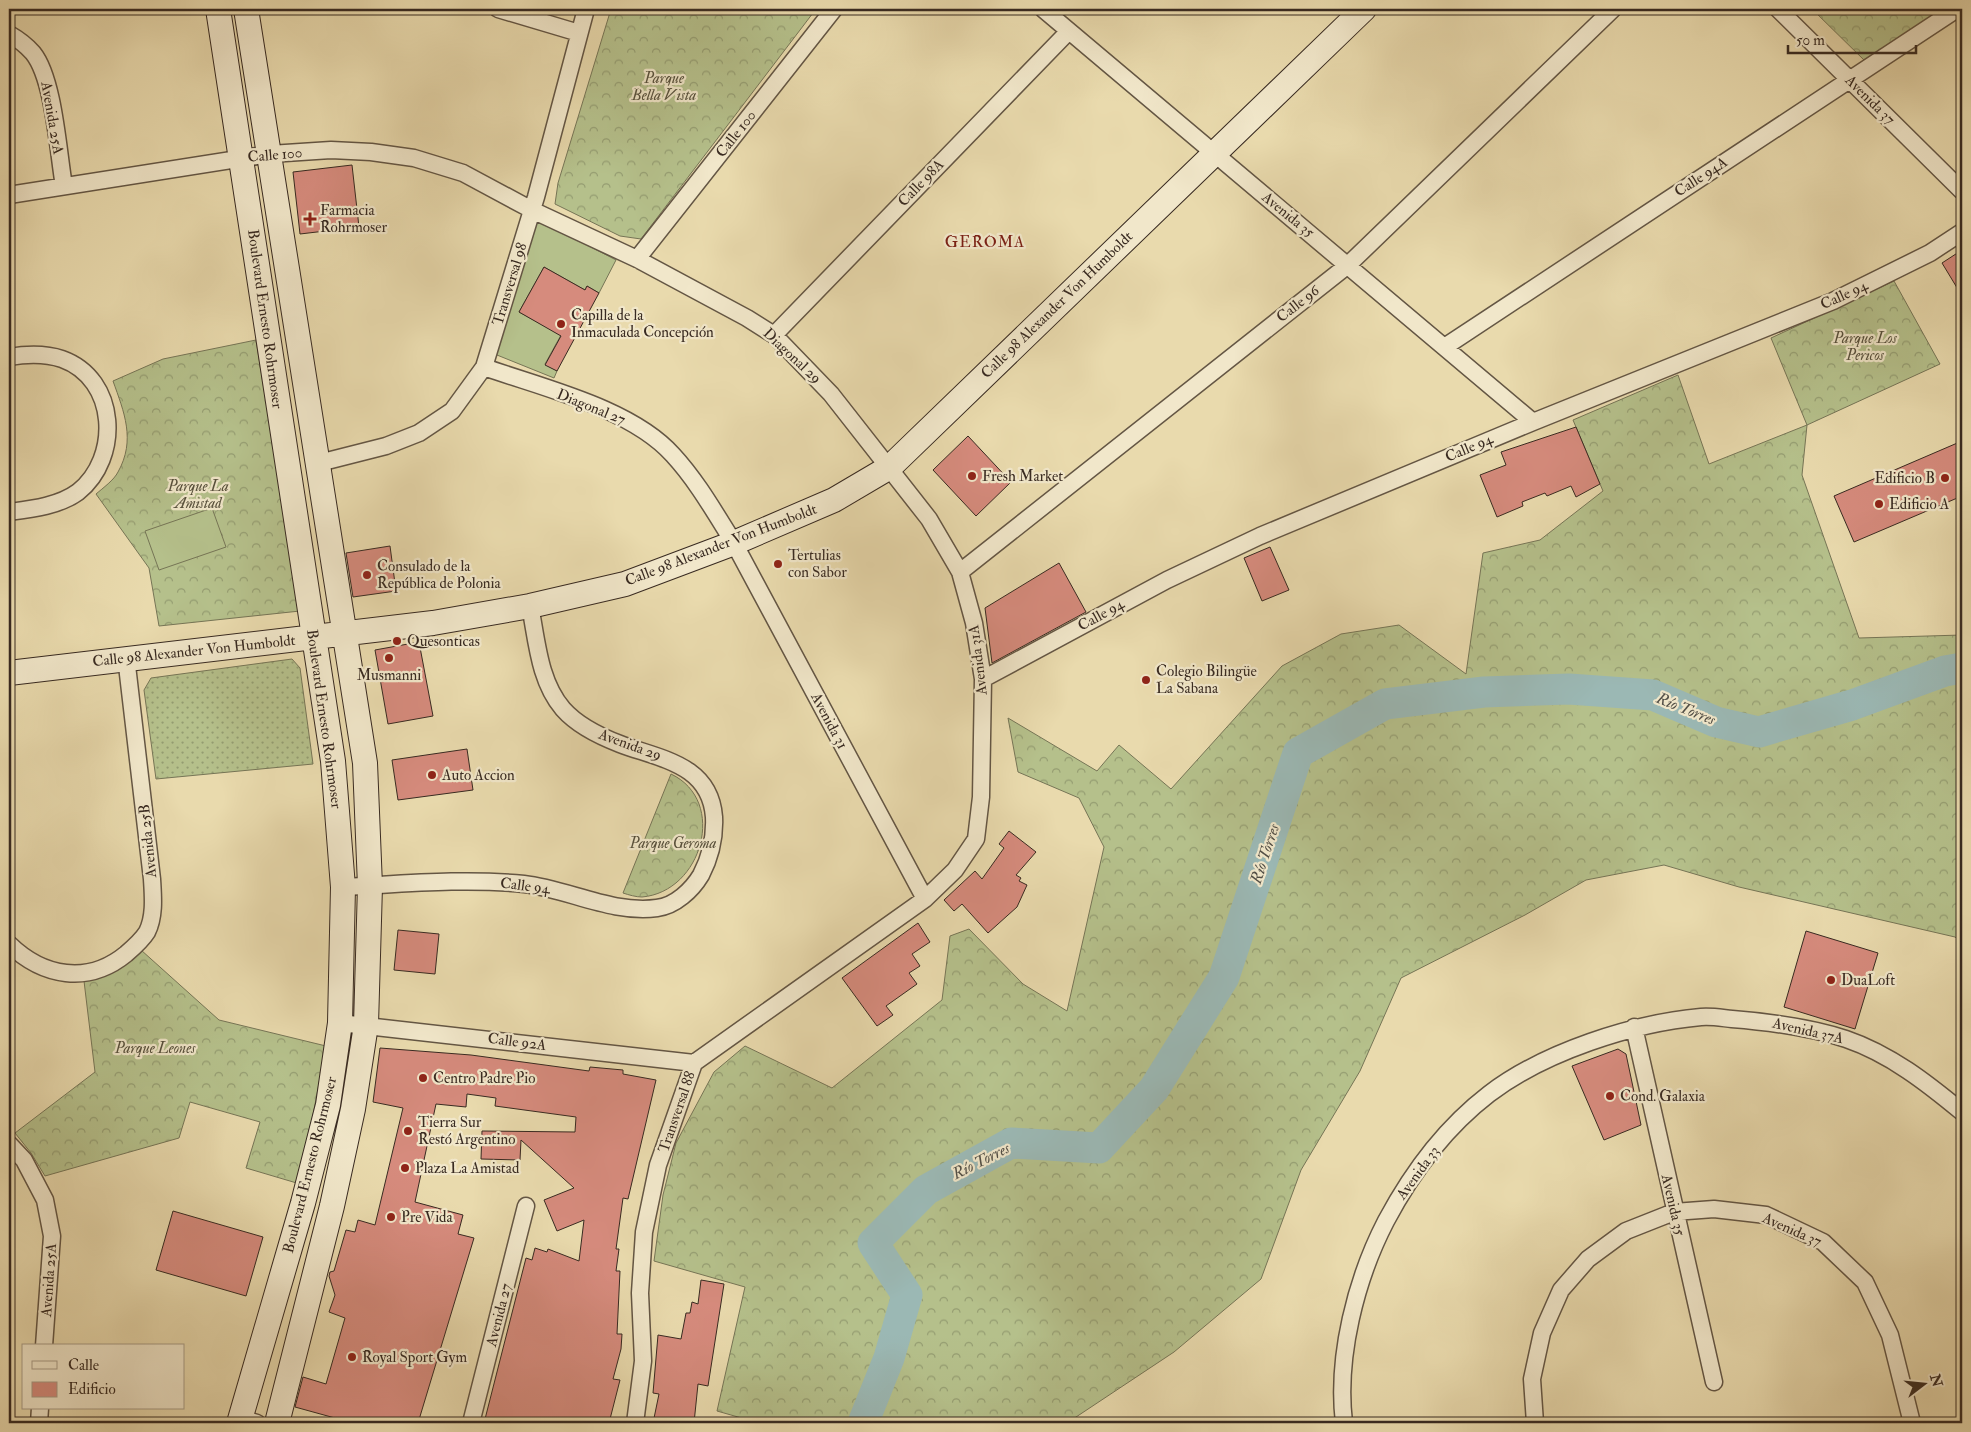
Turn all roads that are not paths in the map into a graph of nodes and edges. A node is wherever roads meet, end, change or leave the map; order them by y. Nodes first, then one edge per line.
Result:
1 (218, 9) edge
2 (246, 9) edge
3 (498, 9) edge
4 (586, 9) edge
5 (834, 9) edge
6 (1043, 9) edge
7 (1364, 9) edge
8 (1613, 9) edge
9 (1778, 9) edge
10 (1957, 9) edge
11 (1068, 30) junction
12 (9, 34) edge
13 (579, 34) junction
14 (1850, 79) junction
15 (1213, 153) junction
16 (270, 154) junction
17 (242, 158) junction
18 (64, 186) junction
19 (1962, 190) edge
20 (9, 196) edge
21 (532, 210) junction
22 (1962, 232) edge
23 (637, 259) junction
24 (1348, 264) junction
25 (774, 335) junction
26 (1446, 346) junction
27 (9, 356) edge
28 (484, 367) junction
29 (1533, 422) junction
30 (319, 463) junction
31 (890, 467) junction
32 (9, 512) edge
33 (734, 543) junction
34 (960, 572) junction
35 (530, 606) junction
36 (345, 633) junction
37 (312, 637) junction
38 (126, 658) junction
39 (9, 673) edge
40 (983, 679) junction
41 (955, 870) joint
42 (697, 882) joint
43 (370, 886) junction
44 (343, 887) junction
45 (925, 899) junction
46 (9, 944) edge
47 (340, 1023) junction
48 (366, 1025) junction
49 (1634, 1027) junction
50 (694, 1063) junction
51 (1962, 1112) edge
52 (9, 1144) edge
53 (526, 1206) dead end
54 (1674, 1212) junction
55 (44, 1344) edge
56 (1714, 1382) dead end
57 (40, 1410) edge
58 (245, 1422) edge
59 (39, 1423) edge
60 (277, 1423) edge
61 (471, 1423) edge
62 (636, 1423) edge
63 (1344, 1423) edge
64 (1535, 1423) edge
65 (1912, 1423) edge

1 - 17 main road, Boulevard Ernesto Rohrmoser
2 - 16 main road, Boulevard Ernesto Rohrmoser
3 - 13 street
4 - 13 street, Transversal 98
5 - 23 street, Calle 100
6 - 11 street, Avenida 35
7 - 15 main road, Calle 98 Alexander Von Humboldt
8 - 24 street, Calle 96
9 - 14 street, Avenida 37
10 - 14 street, Calle 94A
11 - 15 street, Avenida 35
11 - 25 street, Calle 98A
12 - 18 street, Avenida 25A
13 - 21 street, Transversal 98
14 - 19 street, Avenida 37
14 - 26 street, Calle 94A
15 - 24 street, Avenida 35
15 - 31 main road, Calle 98 Alexander Von Humboldt
16 - 17 street, Calle 100
16 - 21 street, Calle 100
16 - 30 main road, Boulevard Ernesto Rohrmoser
17 - 18 street, Calle 100
17 - 37 main road, Boulevard Ernesto Rohrmoser
18 - 20 street, Calle 100
21 - 23 street, Diagonal 29
21 - 28 street, Transversal 98
22 - 29 street, Calle 94
23 - 25 street, Diagonal 29
24 - 26 street, Avenida 35
24 - 34 street, Calle 96
25 - 31 street, Diagonal 29
26 - 29 street, Avenida 35
27 - 32 street
28 - 30 street, Transversal 98
28 - 33 street, Diagonal 27
29 - 40 street, Calle 94
30 - 36 main road, Boulevard Ernesto Rohrmoser
31 - 33 main road, Calle 98 Alexander Von Humboldt
31 - 34 street, Avenida 31A
33 - 35 main road, Calle 98 Alexander Von Humboldt
33 - 45 street, Avenida 31
34 - 40 street, Avenida 31A
35 - 36 main road, Calle 98 Alexander Von Humboldt
35 - 42 street, Avenida 29
36 - 37 main road, Calle 98 Alexander Von Humboldt
36 - 43 main road, Boulevard Ernesto Rohrmoser
37 - 38 main road, Calle 98 Alexander Von Humboldt
37 - 44 main road, Boulevard Ernesto Rohrmoser
38 - 39 main road, Calle 98 Alexander Von Humboldt
38 - 46 street, Avenida 25B
40 - 41 street, Avenida 31A
41 - 45 street, Transversal 88
42 - 43 street, Calle 94
43 - 44 street, Calle 94
43 - 48 main road, Boulevard Ernesto Rohrmoser
44 - 47 main road, Boulevard Ernesto Rohrmoser
45 - 50 street, Transversal 88
47 - 48 street, Calle 92A
47 - 58 main road, Boulevard Ernesto Rohrmoser
48 - 50 street, Calle 92A
48 - 60 main road, Boulevard Ernesto Rohrmoser
49 - 51 street, Avenida 37A
49 - 54 street, Avenida 35
49 - 63 street, Avenida 33
50 - 62 street, Transversal 88
52 - 55 street, Avenida 25A
53 - 61 street, Avenida 27
54 - 56 street, Avenida 35
54 - 64 street, Avenida 37
54 - 65 street, Avenida 37
57 - 59 street

